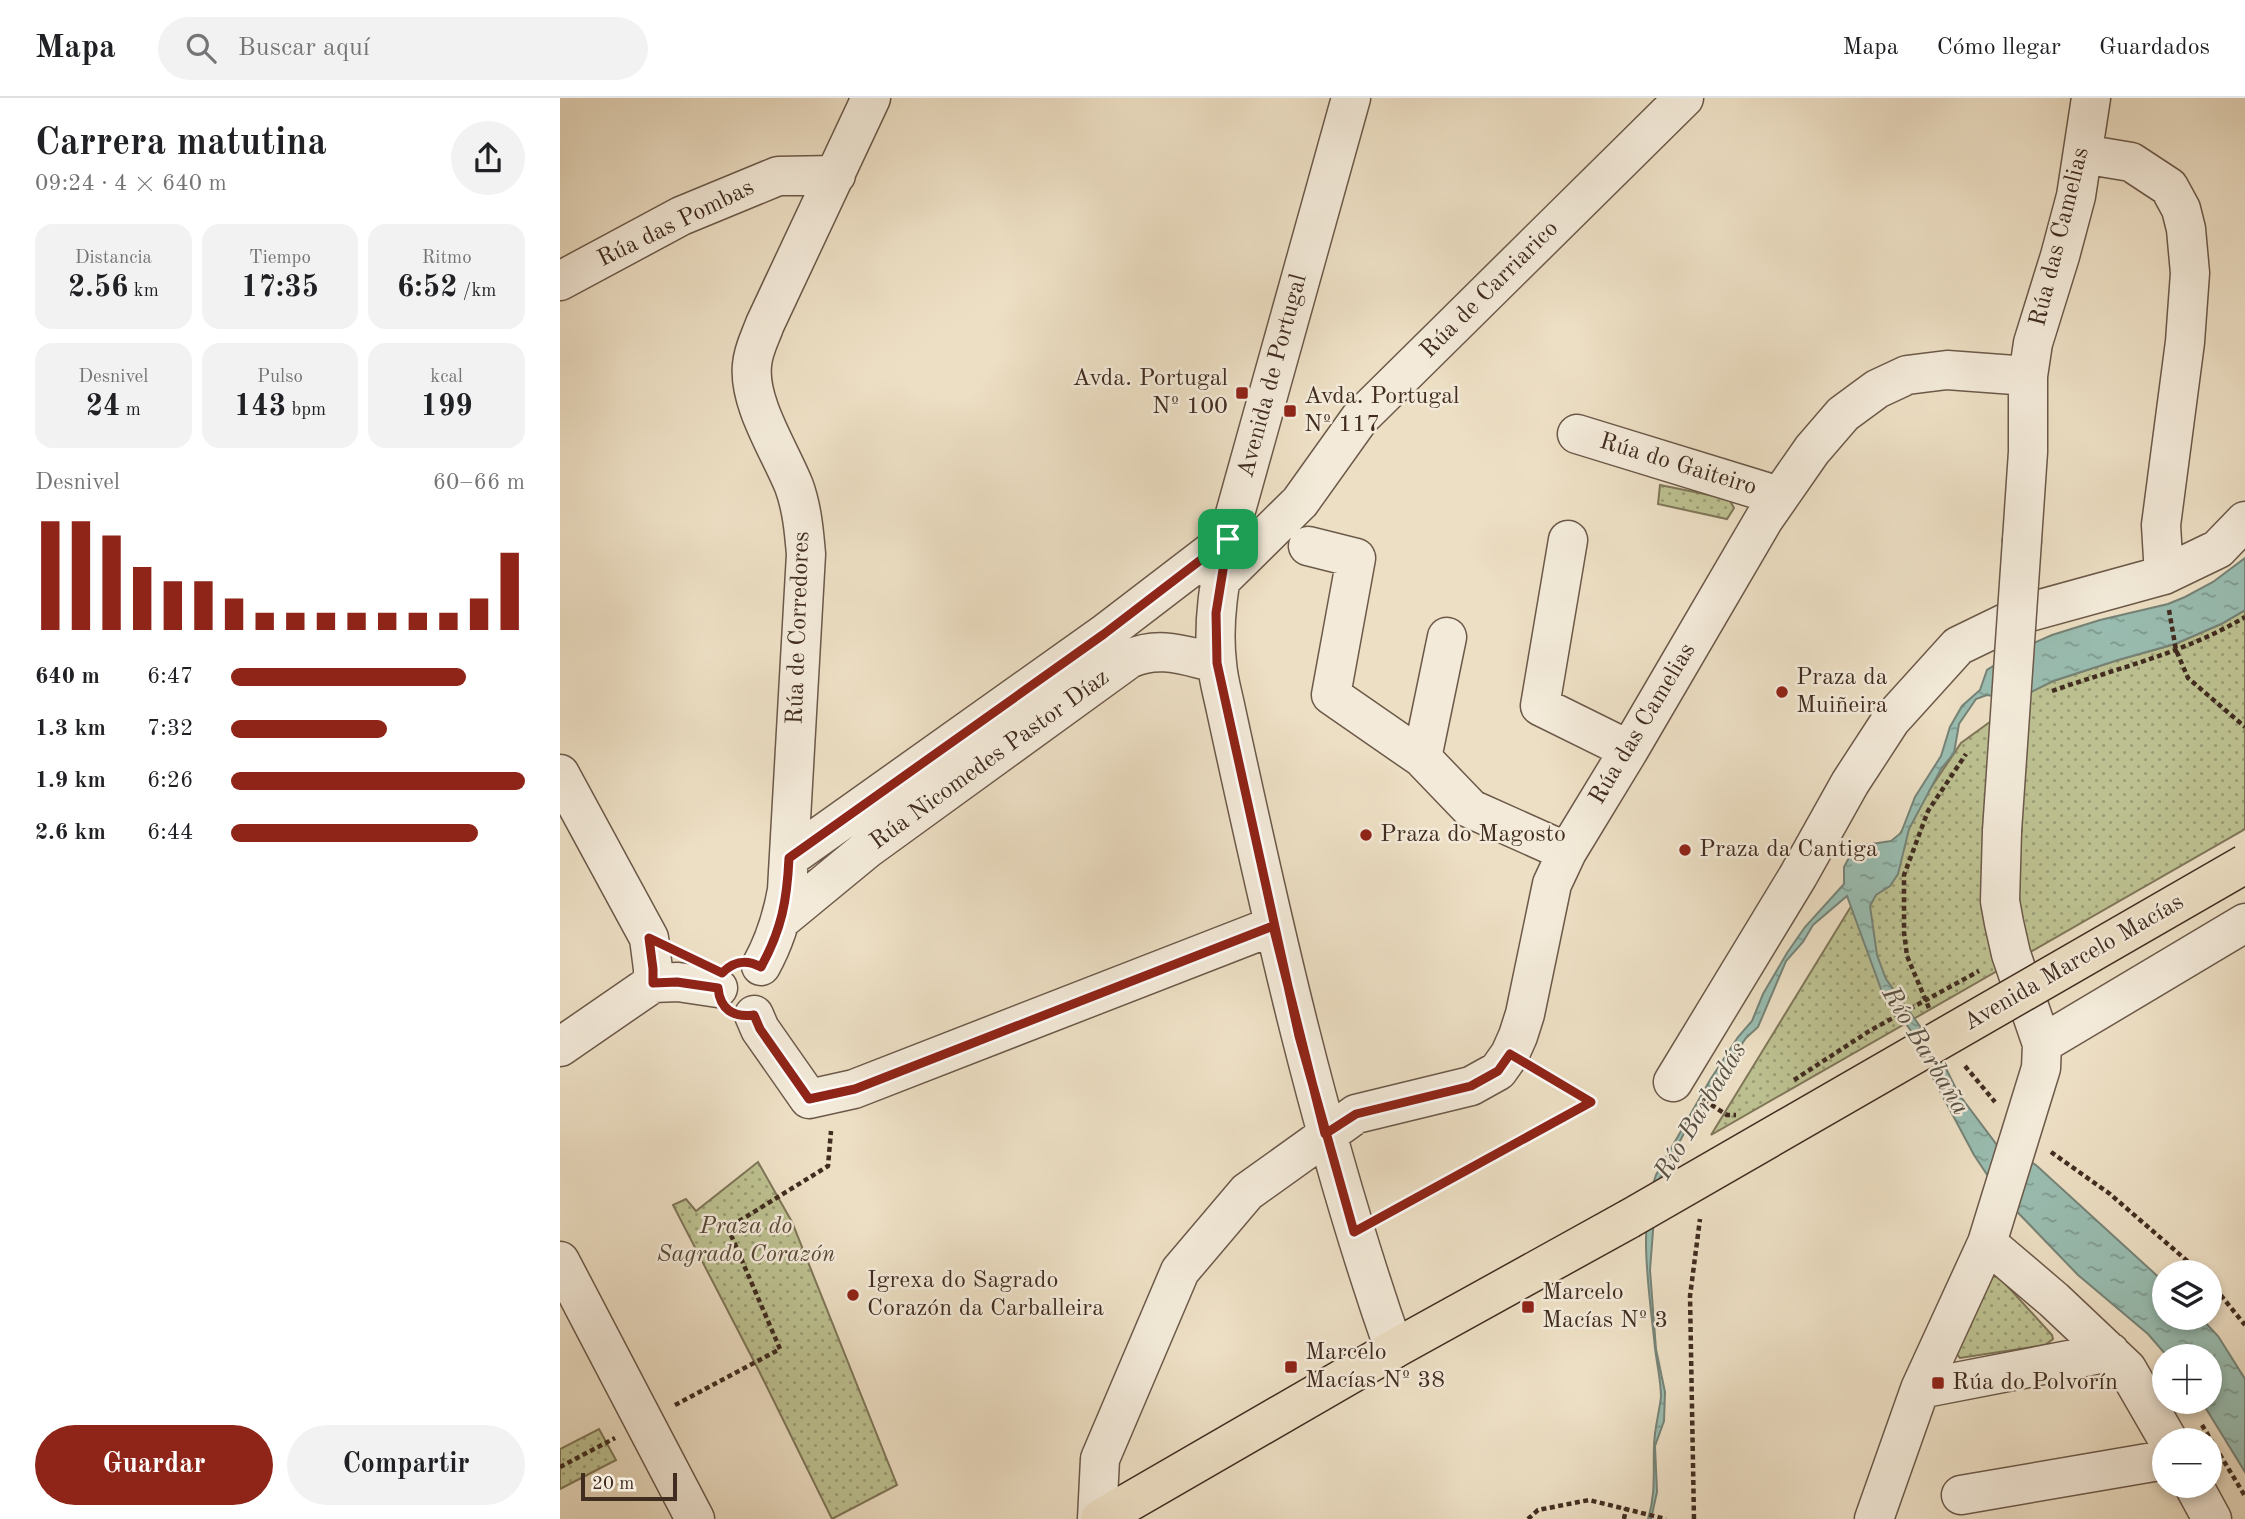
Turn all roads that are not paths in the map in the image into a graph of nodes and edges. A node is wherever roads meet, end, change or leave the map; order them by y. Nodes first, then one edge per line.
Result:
1 (871, 98) edge
2 (1351, 98) edge
3 (1684, 98) edge
4 (2091, 98) edge
5 (2083, 154) junction
6 (836, 175) junction
7 (560, 281) edge
8 (2028, 376) junction
9 (1577, 434) dead end
10 (1779, 496) junction
11 (2245, 521) edge
12 (1228, 539) junction
13 (1568, 540) dead end
14 (1308, 546) dead end
15 (2164, 575) junction
16 (1219, 583) junction
17 (1447, 637) dead end
18 (1217, 663) junction
19 (1629, 750) junction
20 (1422, 758) junction
21 (560, 774) edge
22 (1567, 852) junction
23 (789, 858) junction
24 (2245, 864) edge
25 (782, 919) junction
26 (2245, 923) edge
27 (1273, 926) junction
28 (649, 938) junction
29 (761, 967) junction
30 (720, 981) junction
31 (653, 983) junction
32 (754, 1015) junction
33 (2042, 1044) junction
34 (560, 1047) edge
35 (1684, 1089) road end
36 (1325, 1134) junction
37 (1987, 1243) junction
38 (560, 1261) edge
39 (1394, 1349) junction
40 (2110, 1352) junction
41 (1920, 1389) junction
42 (2181, 1428) edge
43 (2152, 1462) edge
44 (1961, 1495) dead end
45 (2201, 1498) edge
46 (695, 1519) edge
47 (1098, 1519) edge
48 (1874, 1519) edge
49 (2213, 1519) edge

1 - 6 street, Rúa de Corredores
2 - 12 street, Avenida de Portugal
3 - 16 street, Rúa de Carriarico
4 - 5 street, Rúa das Camelias
5 - 8 street, Rúa das Camelias
5 - 15 street
6 - 7 street, Rúa das Pombas
6 - 23 street, Rúa de Corredores
8 - 10 street, Rúa das Camelias
8 - 33 street, Rúa das Camelias, bridge
9 - 10 street, Rúa do Gaiteiro
10 - 19 street, Rúa das Camelias
11 - 15 street
12 - 16 street, Avenida de Portugal
12 - 23 street, Rúa Nicomedes Pastor Díaz
13 - 19 street
14 - 20 street
15 - 35 street
16 - 18 street, Avenida de Portugal
17 - 20 street
18 - 25 street, Rúa Nicomedes Pastor Díaz
18 - 27 street, Avenida de Portugal
19 - 22 street, Rúa das Camelias
20 - 22 street
21 - 28 street
22 - 36 street, Rúa das Camelias
23 - 25 street, Rúa Nicomedes Pastor Díaz
24 - 39 main road, Avenida Marcelo Macías, bridge
25 - 29 street, Rúa Nicomedes Pastor Díaz
26 - 33 street
27 - 32 street
27 - 36 street, Avenida de Portugal
28 - 30 street
28 - 31 street
29 - 30 street
29 - 32 street
30 - 31 street
30 - 32 street
31 - 34 street
33 - 37 street
36 - 39 street, Avenida de Portugal
36 - 47 street, Rúa das Camelias
37 - 40 street
37 - 41 street
38 - 46 street
39 - 47 main road, Avenida Marcelo Macías
40 - 41 street
40 - 42 street
41 - 48 street
43 - 44 street
45 - 49 street

